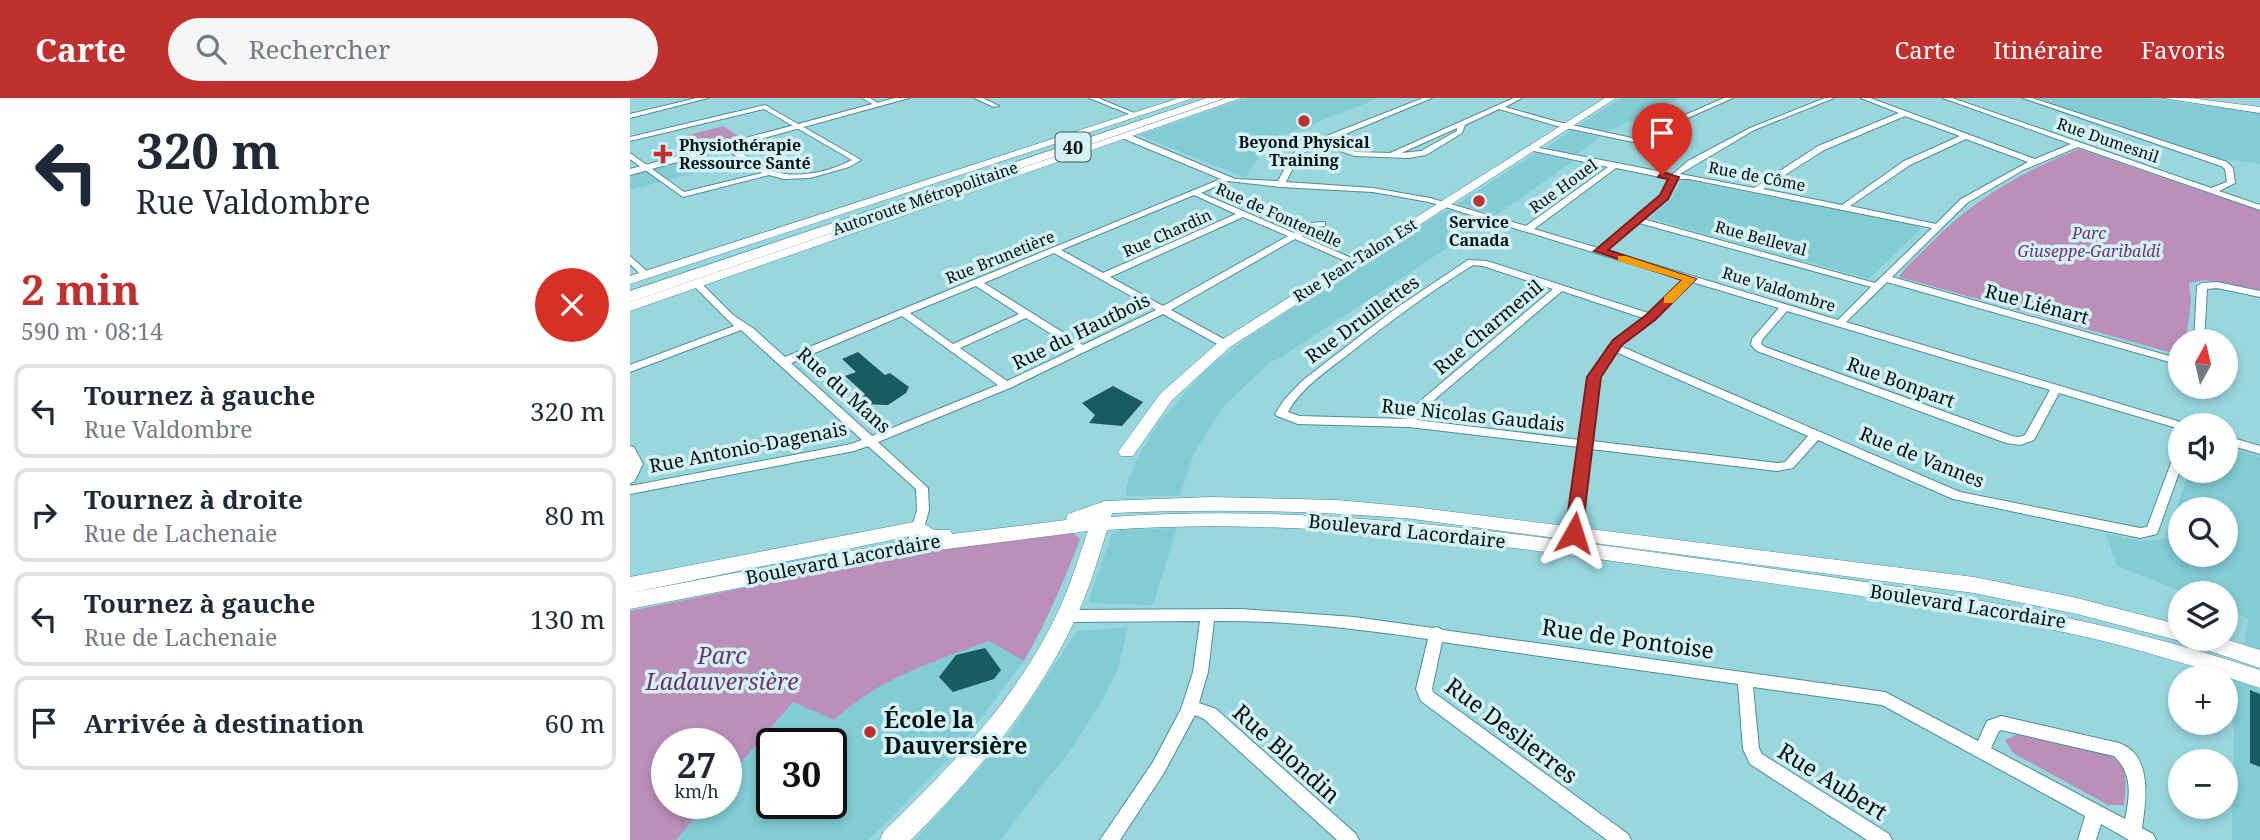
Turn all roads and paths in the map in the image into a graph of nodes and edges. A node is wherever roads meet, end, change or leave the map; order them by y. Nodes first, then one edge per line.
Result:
1 (705, 98) edge
2 (865, 98) edge
3 (905, 98) edge
4 (977, 98) edge
5 (1092, 98) edge
6 (1188, 98) edge
7 (1203, 98) edge
8 (1219, 98) edge
9 (1236, 98) edge
10 (1429, 98) edge
11 (1519, 98) edge
12 (1611, 98) edge
13 (1730, 98) edge
14 (1831, 98) edge
15 (1864, 98) edge
16 (1946, 98) edge
17 (2026, 98) edge
18 (2168, 98) edge
19 (2188, 98) edge
20 (878, 105) junction
21 (996, 106) dead end
22 (1499, 107) junction
23 (2260, 109) edge
24 (1905, 113) junction
25 (1136, 115) junction
26 (630, 116) edge
27 (1567, 126) junction
28 (800, 127) junction
29 (1125, 136) junction
30 (1966, 136) junction
31 (630, 139) edge
32 (1319, 142) junction
33 (2078, 144) junction
34 (727, 146) junction
35 (1532, 148) junction
36 (630, 155) edge
37 (2033, 161) junction
38 (1614, 166) junction
39 (647, 168) junction
40 (630, 172) edge
41 (766, 174) junction
42 (1674, 177) junction
43 (1227, 179) junction
44 (1280, 185) junction
45 (1756, 190) junction
46 (2211, 191) junction
47 (1195, 193) junction
48 (1443, 204) junction
49 (1844, 207) junction
50 (2260, 208) edge
51 (1243, 214) junction
52 (1638, 219) junction
53 (1322, 224) dead end
54 (1936, 226) junction
55 (1528, 229) junction
56 (817, 230) junction
57 (1296, 236) junction
58 (726, 248) junction
59 (1056, 251) junction
60 (1600, 251) junction
61 (630, 259) edge
62 (1353, 261) junction
63 (646, 275) junction
64 (1103, 277) junction
65 (1885, 278) junction
66 (1690, 279) junction
67 (630, 280) edge
68 (705, 281) junction
69 (978, 283) junction
70 (1876, 286) junction
71 (1561, 288) junction
72 (630, 289) edge
73 (2260, 294) edge
74 (630, 297) edge
75 (630, 307) edge
76 (1785, 307) junction
77 (1163, 311) junction
78 (904, 313) junction
79 (1027, 314) junction
80 (1650, 317) junction
81 (1840, 323) junction
82 (740, 327) junction
83 (2200, 329) edge
84 (1225, 344) junction
85 (1613, 347) junction
86 (953, 348) junction
87 (1083, 350) junction
88 (2168, 359) edge
89 (783, 362) junction
90 (630, 369) edge
91 (1006, 386) junction
92 (2056, 389) junction
93 (1280, 414) joint
94 (2168, 422) edge
95 (1409, 424) junction
96 (1816, 435) junction
97 (873, 440) junction
98 (1583, 444) junction
99 (2238, 444) edge
100 (630, 450) edge
101 (2260, 450) edge
102 (1128, 452) dead end
103 (630, 479) edge
104 (2170, 483) edge
105 (630, 490) edge
106 (1102, 515) junction
107 (916, 536) junction
108 (1573, 541) junction
109 (630, 585) edge
110 (630, 601) edge
111 (1208, 615) junction
112 (1066, 616) junction
113 (2168, 630) edge
114 (1437, 633) junction
115 (2236, 651) edge
116 (2260, 659) edge
117 (1745, 679) junction
118 (2260, 679) edge
119 (1190, 707) junction
120 (1982, 749) junction
121 (2095, 813) junction
122 (2139, 836) edge
123 (893, 840) edge
124 (1109, 840) edge
125 (1350, 840) edge
126 (1622, 840) edge
127 (1883, 840) edge
128 (2087, 840) edge

1 - 26 street
2 - 20 street
3 - 20 street
4 - 21 street
5 - 25 street
6 - 25 main road
7 - 56 highway, Autoroute Métropolitaine / 40
8 - 56 highway, Autoroute Métropolitaine / 40
9 - 29 main road
10 - 32 street
11 - 22 street
12 - 27 main road, Rue Jean-Talon Est
13 - 27 street
14 - 42 street
15 - 24 street
16 - 33 street, Rue Dumesnil
17 - 46 street
18 - 23 main road
19 - 23 main road
20 - 28 street
22 - 27 street
22 - 32 street
24 - 30 street
24 - 45 street
25 - 58 main road
27 - 35 main road, Rue Jean-Talon Est
28 - 31 street
28 - 34 street
28 - 41 street
29 - 43 street, Rue Valdombre
29 - 68 main road
30 - 37 street
30 - 49 street
32 - 44 street
33 - 37 street
33 - 46 street, Rue Dumesnil
34 - 39 street
34 - 41 street
35 - 38 street, Rue de Côme
35 - 48 main road, Rue Jean-Talon Est
36 - 39 street
37 - 54 street
38 - 42 street, Rue de Côme
38 - 55 street, Rue Houel
39 - 40 street
39 - 41 street
42 - 45 street, Rue de Côme
42 - 52 street
43 - 44 street, Rue Valdombre
43 - 47 street, Rue Brunetière
44 - 48 street, Rue Valdombre
45 - 49 street, Rue de Côme
46 - 50 street, Rue Dumesnil
47 - 51 street, Rue de Fontenelle
47 - 59 street, Rue Brunetière
48 - 55 street, Rue Valdombre
48 - 62 main road, Rue Jean-Talon Est
49 - 54 street, Rue de Côme
51 - 57 street, Rue de Fontenelle
51 - 64 street, Rue Chardin
52 - 60 street
52 - 70 street, Rue Belleval
53 - 57 street, Rue du Hautbois
54 - 65 street
55 - 60 street, Rue Valdombre
56 - 58 highway
56 - 68 highway
56 - 72 highway, Autoroute Métropolitaine / 40
56 - 74 highway, Autoroute Métropolitaine / 40
57 - 62 street, Rue de Fontenelle
57 - 77 street, Rue du Hautbois
58 - 63 main road
59 - 64 street
59 - 69 street, Rue Brunetière
60 - 66 street, Rue Valdombre
61 - 63 street
62 - 84 main road, Rue Jean-Talon Est
63 - 67 main road
64 - 77 street
65 - 70 street
65 - 88 street, Rue Liénart
66 - 76 street, Rue Valdombre
66 - 80 street
68 - 75 main road
68 - 82 street, Rue du Mans
69 - 78 street, Rue Brunetière
69 - 79 street
70 - 81 street
71 - 80 street
71 - 93 street, Rue Druillettes
71 - 95 street, Rue Charmenil
73 - 83 street
76 - 81 street, Rue Valdombre
76 - 92 street, Rue Bonpart
77 - 84 street
77 - 87 street, Rue du Hautbois
78 - 86 street
78 - 89 street, Rue Brunetière
79 - 86 street
79 - 87 street
80 - 85 street
81 - 92 street, Rue Valdombre
82 - 89 street, Rue du Mans
82 - 90 street
84 - 102 main road, Rue Jean-Talon Est
85 - 96 street, Rue de Vannes
85 - 98 street
86 - 91 street
87 - 91 street, Rue du Hautbois
89 - 97 street, Rue du Mans
91 - 97 street, Rue du Hautbois
92 - 94 street, Rue Valdombre
93 - 95 street, Rue Nicolas Gaudais
95 - 98 street, Rue Nicolas Gaudais
96 - 98 street, Rue Nicolas Gaudais
96 - 104 street, Rue de Vannes
97 - 105 street, Rue Antonio-Dagenais
97 - 107 street, Rue du Mans
98 - 108 street
99 - 101 street
100 - 103 street
106 - 107 main road, Boulevard Lacordaire
106 - 108 main road, Boulevard Lacordaire
106 - 112 main road
107 - 109 main road, Boulevard Lacordaire
107 - 110 main road, Boulevard Lacordaire
108 - 113 main road, Boulevard Lacordaire
108 - 118 main road, Boulevard Lacordaire
111 - 112 street, Rue de Pontoise
111 - 114 street, Rue de Pontoise
111 - 119 street
112 - 123 main road
114 - 117 street, Rue de Pontoise
114 - 126 street, Rue Deslierres
115 - 116 main road
117 - 120 street, Rue de Pontoise
117 - 127 street, Rue Aubert
119 - 124 street
119 - 125 street, Rue Blondin
120 - 121 street, Rue de Pontoise
120 - 122 street
121 - 122 street, Rue de Pontoise
121 - 128 street

